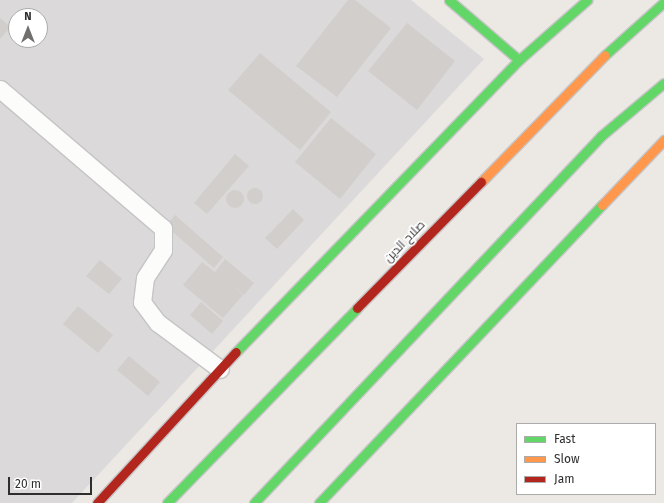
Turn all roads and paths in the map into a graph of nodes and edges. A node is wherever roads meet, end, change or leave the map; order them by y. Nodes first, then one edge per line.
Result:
1 (449, 0) edge
2 (587, 0) edge
3 (664, 2) edge
4 (519, 60) junction
5 (664, 83) edge
6 (0, 89) edge
7 (664, 140) edge
8 (220, 369) junction
9 (97, 503) edge
10 (167, 503) edge
11 (254, 503) edge
12 (319, 503) edge

1 - 4 main road
2 - 4 main road
3 - 10 main road, صلاح الدين
4 - 8 main road
5 - 11 main road
6 - 8 lane
7 - 12 main road
8 - 9 main road

